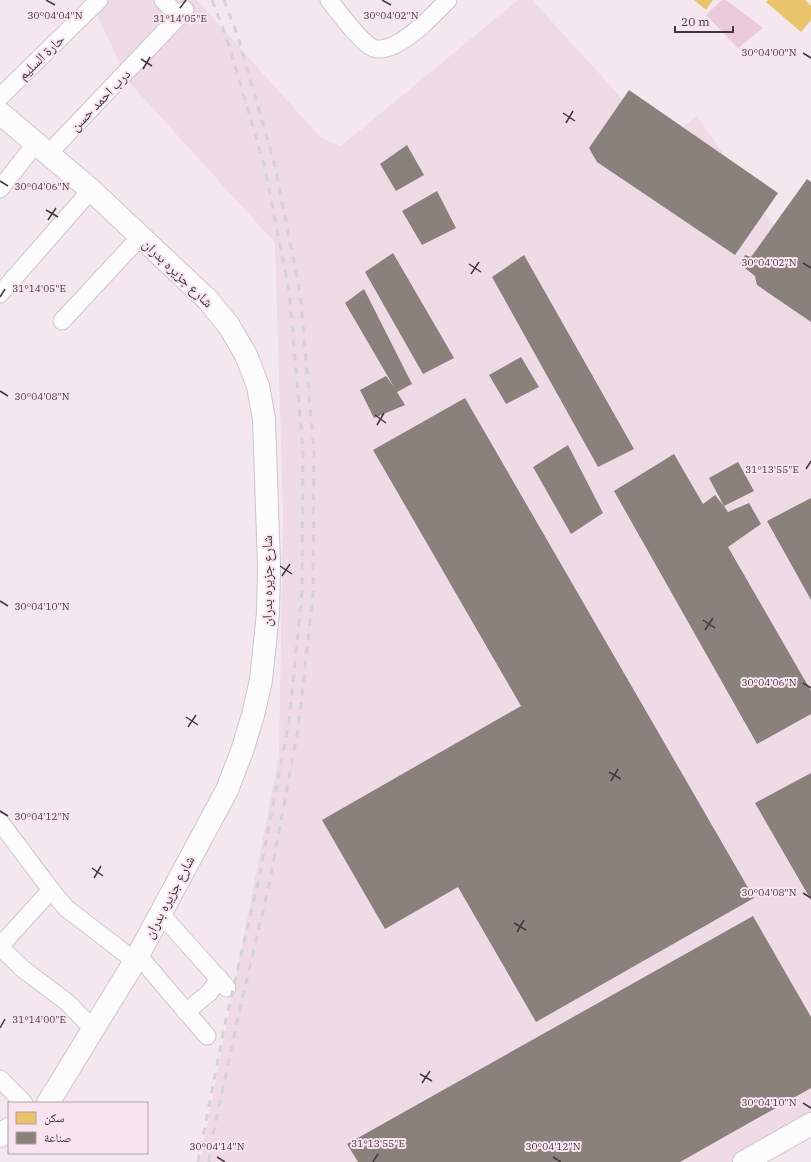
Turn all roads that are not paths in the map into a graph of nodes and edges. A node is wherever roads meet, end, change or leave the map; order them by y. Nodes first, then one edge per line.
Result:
1 (99, 0) edge
2 (163, 0) edge
3 (329, 0) edge
4 (448, 0) edge
5 (0, 97) edge
6 (0, 113) edge
7 (42, 149) junction
8 (0, 189) edge
9 (91, 190) junction
10 (140, 236) junction
11 (0, 294) edge
12 (62, 321) dead end
13 (0, 822) edge
14 (51, 890) junction
15 (160, 913) junction
16 (0, 947) edge
17 (136, 958) junction
18 (186, 1012) junction
19 (93, 1029) junction
20 (207, 1036) dead end
21 (0, 1079) edge
22 (23, 1102) edge
23 (49, 1102) edge
24 (811, 1124) edge
25 (8, 1130) edge
26 (0, 1136) edge
27 (744, 1162) edge

1 - 5 street, حارة السليم
2 - 7 street, درب احمد حسن
3 - 4 street
6 - 7 street, شارع جزيره بدران
7 - 8 street, درب احمد حسن
7 - 9 street, شارع جزيره بدران
9 - 10 street, شارع جزيره بدران
9 - 11 street
10 - 12 street
10 - 15 street, شارع جزيره بدران
13 - 14 street
14 - 16 street
14 - 17 street
15 - 17 street, شارع جزيره بدران
15 - 18 street
16 - 19 street
17 - 18 street
17 - 19 street, شارع جزيره بدران
18 - 20 street
19 - 23 street, شارع جزيره بدران
21 - 22 street
24 - 27 street
25 - 26 street

